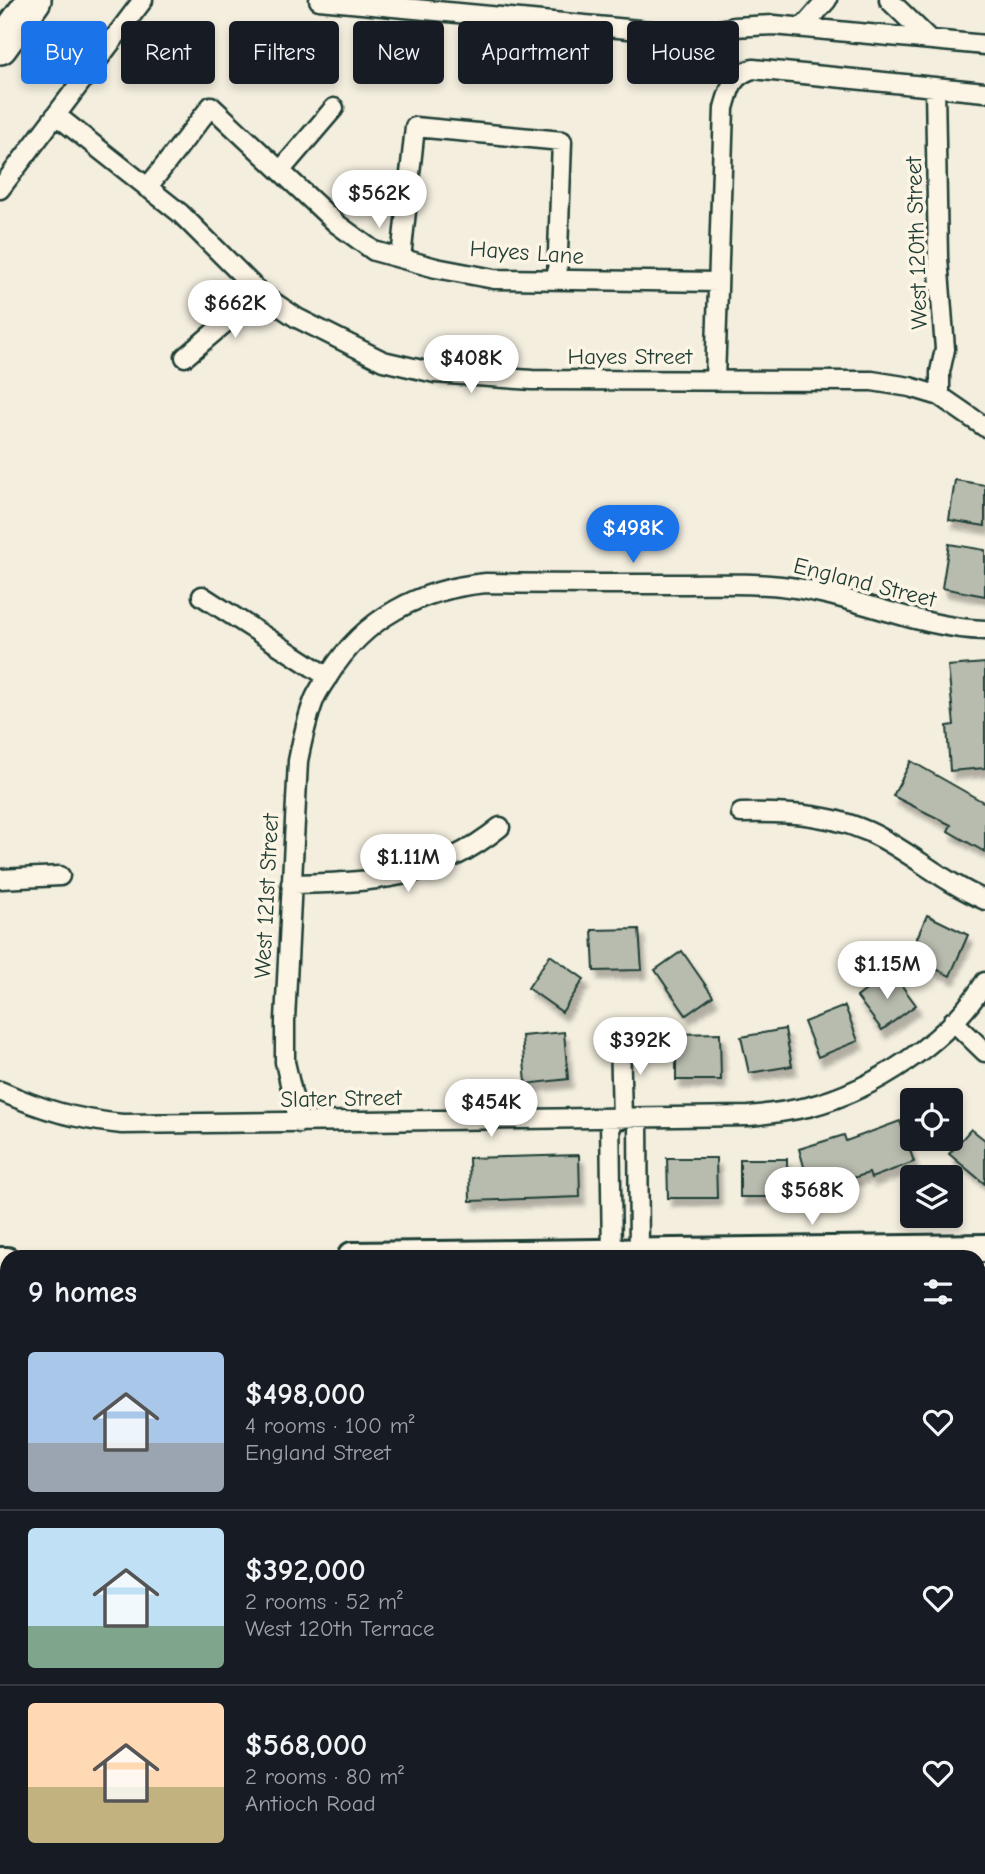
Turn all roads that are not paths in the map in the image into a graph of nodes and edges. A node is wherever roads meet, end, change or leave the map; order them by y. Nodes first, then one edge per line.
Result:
1 (34, 0) edge
2 (143, 0) edge
3 (319, 0) edge
4 (827, 0) edge
5 (889, 0) edge
6 (395, 4) edge
7 (804, 26) junction
8 (929, 39) junction
9 (985, 45) edge
10 (0, 47) edge
11 (939, 87) junction
12 (985, 92) edge
13 (334, 108) dead end
14 (56, 115) junction
15 (281, 170) junction
16 (147, 188) junction
17 (0, 189) edge
18 (401, 258) junction
19 (557, 280) junction
20 (718, 282) junction
21 (260, 293) junction
22 (185, 357) dead end
23 (715, 380) junction
24 (940, 396) junction
25 (985, 427) edge
26 (202, 596) dead end
27 (985, 630) edge
28 (328, 677) junction
29 (741, 813) dead end
30 (500, 827) dead end
31 (61, 876) dead end
32 (0, 878) edge
33 (291, 884) junction
34 (985, 900) edge
35 (985, 982) edge
36 (953, 1021) junction
37 (620, 1036) dead end
38 (985, 1052) edge
39 (0, 1091) edge
40 (623, 1118) junction
41 (299, 1123) junction
42 (985, 1248) edge
43 (612, 1250) edge
44 (638, 1250) edge
45 (886, 1250) edge

1 - 10 highway
2 - 14 street
3 - 6 street
4 - 7 street
5 - 8 street
6 - 7 street
7 - 8 street
8 - 9 street
11 - 12 street
11 - 20 street
11 - 24 street, West 120th Street
13 - 15 street
14 - 16 street, Hayes Street
14 - 17 street
15 - 16 street, Hayes Lane
15 - 18 street, Hayes Lane
16 - 21 street, Hayes Street
18 - 19 street, Hayes Lane
18 - 19 street
19 - 20 street, Hayes Lane
20 - 23 street
21 - 22 street
21 - 23 street, Hayes Street
23 - 24 street, Hayes Street
24 - 25 street, Hayes Street
26 - 28 street
27 - 28 street, England Street
28 - 33 street, West 121st Street
29 - 34 street
30 - 33 street
31 - 32 street
33 - 41 street, West 121st Street
35 - 36 street, Slater Street
36 - 38 street
36 - 40 street, Slater Street
37 - 40 street
39 - 41 street, Slater Street
40 - 41 street, Slater Street
40 - 43 street
40 - 44 street
42 - 45 main road

